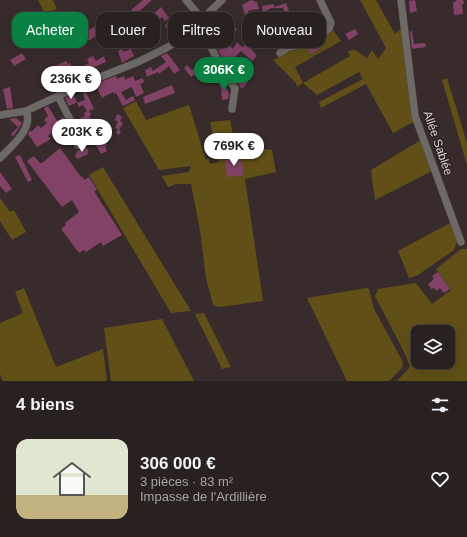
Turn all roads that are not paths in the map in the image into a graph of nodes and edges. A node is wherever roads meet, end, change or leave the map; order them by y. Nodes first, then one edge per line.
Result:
1 (186, 0) edge
2 (222, 0) edge
3 (320, 0) edge
4 (401, 0) edge
5 (194, 12) edge
6 (209, 12) edge
7 (168, 47) edge
8 (212, 48) edge
9 (280, 53) dead end
10 (58, 96) junction
11 (232, 109) dead end
12 (26, 111) junction
13 (0, 115) edge
14 (78, 145) dead end
15 (0, 158) edge
16 (461, 242) dead end

1 - 5 street
2 - 6 street
3 - 9 street
4 - 16 street, Allée Sablée
7 - 10 street
8 - 11 street
10 - 12 street
10 - 14 street
12 - 13 street
12 - 15 street

